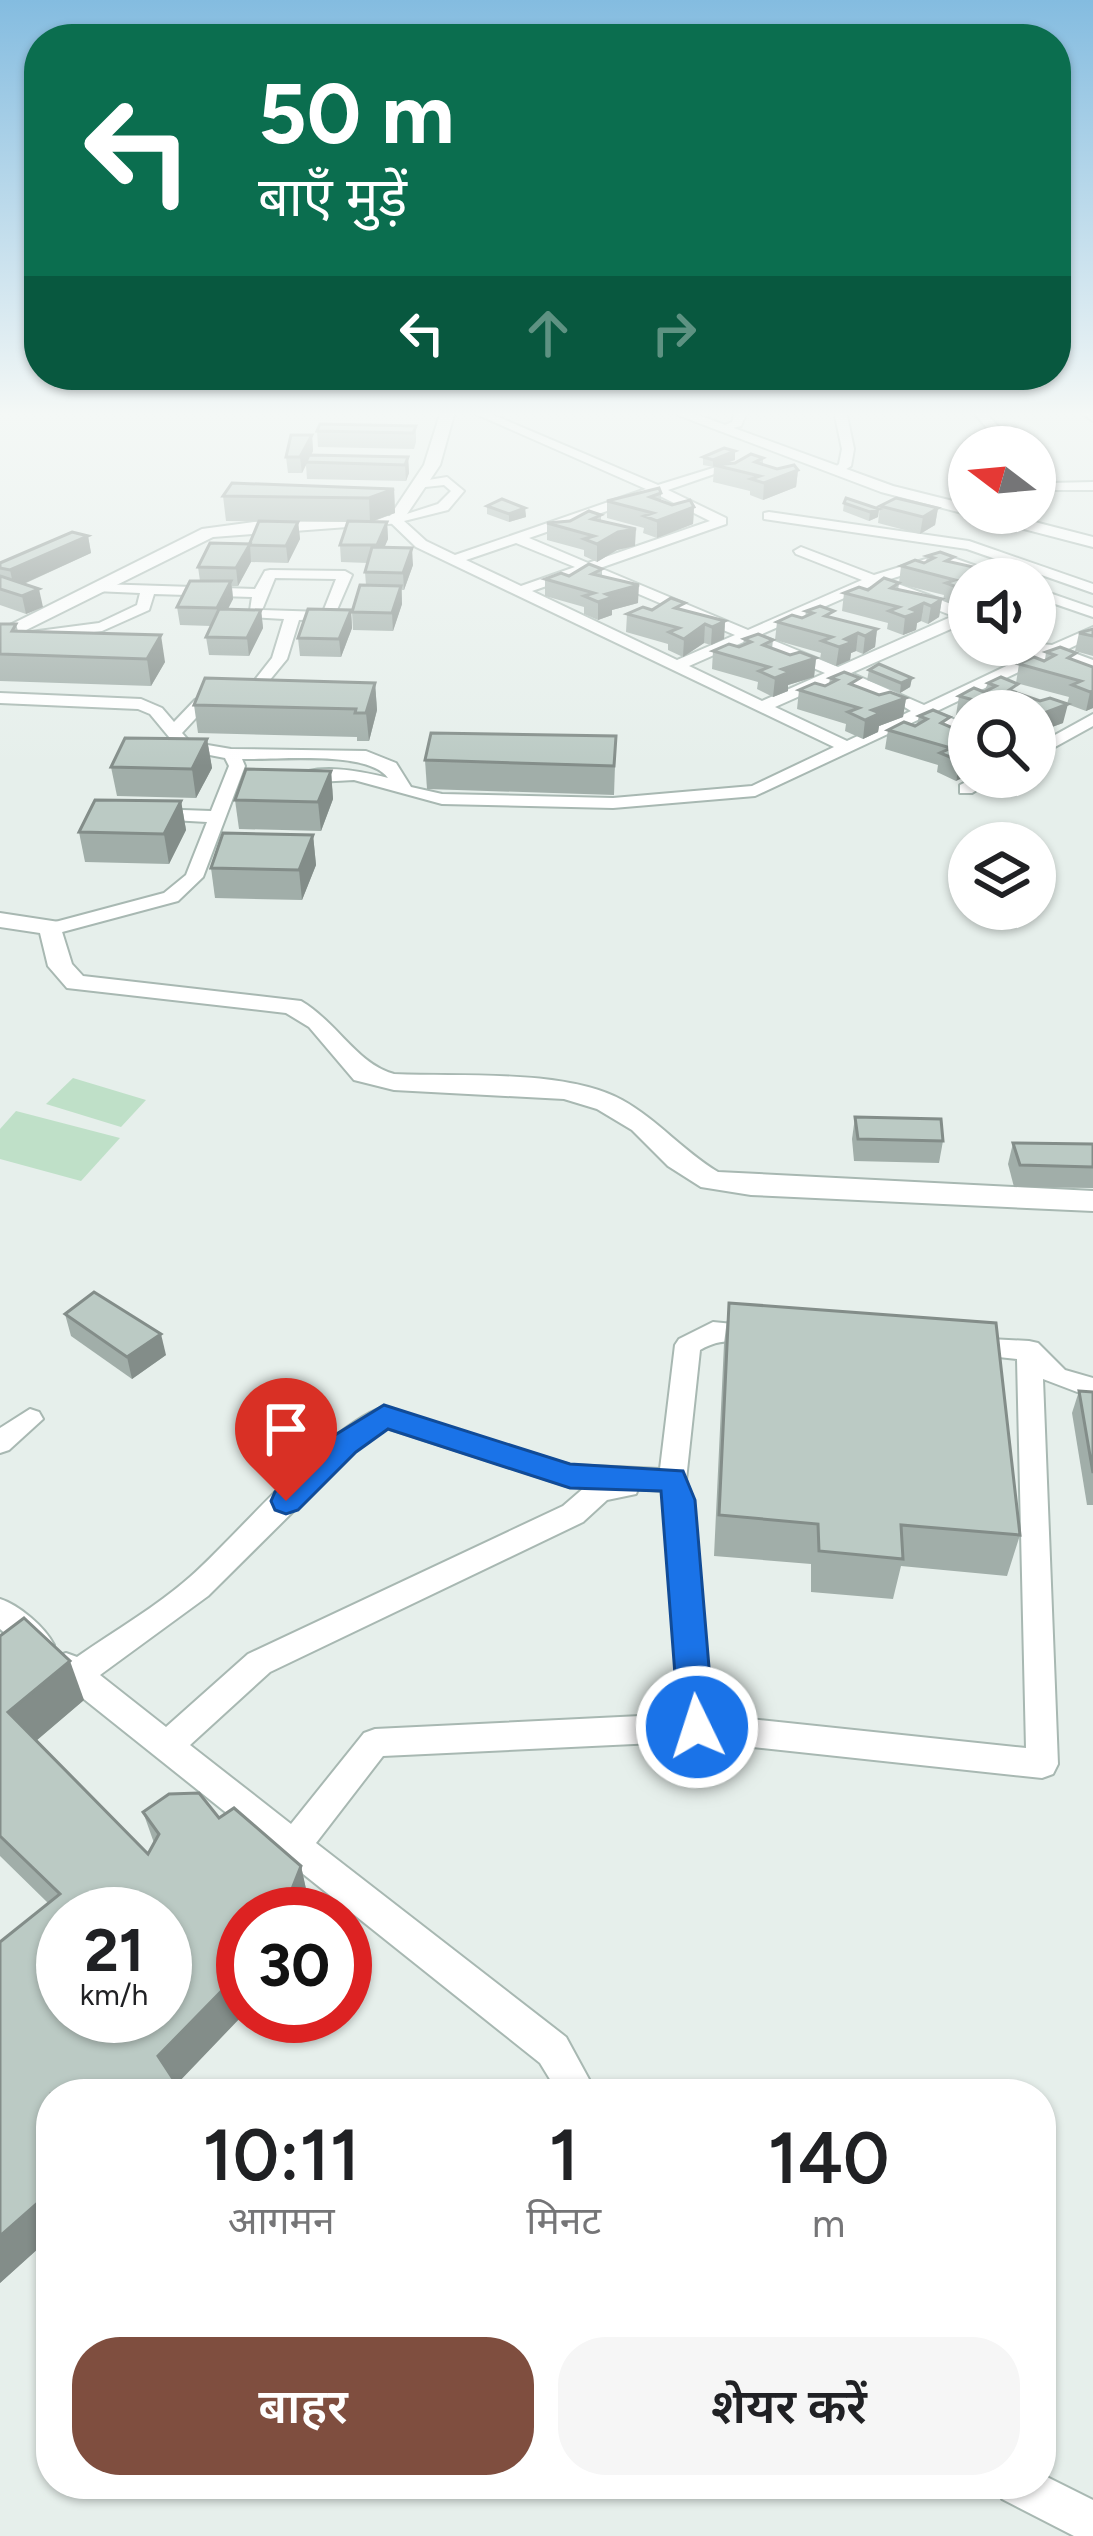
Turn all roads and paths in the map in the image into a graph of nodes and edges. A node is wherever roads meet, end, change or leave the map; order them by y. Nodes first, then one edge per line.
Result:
1 (223, 529) edge
2 (405, 529) edge
3 (542, 529) edge
4 (698, 529) edge
5 (861, 529) edge
6 (1056, 532) edge
7 (517, 538) junction
8 (1093, 542) edge
9 (801, 551) dead end
10 (453, 560) junction
11 (948, 560) edge
12 (592, 568) junction
13 (876, 579) junction
14 (100, 588) junction
15 (1093, 590) edge
16 (148, 591) junction
17 (520, 591) junction
18 (260, 593) junction
19 (666, 599) junction
20 (1056, 600) edge
21 (646, 607) edge
22 (948, 607) edge
23 (1093, 613) edge
24 (627, 614) edge
25 (293, 615) junction
26 (948, 624) edge
27 (593, 626) junction
28 (1093, 631) edge
29 (747, 634) junction
30 (1, 638) edge
31 (1056, 642) edge
32 (1056, 651) edge
33 (1093, 665) edge
34 (677, 666) junction
35 (1007, 666) edge
36 (835, 673) junction
37 (0, 698) edge
38 (761, 707) junction
39 (923, 712) junction
40 (1093, 719) edge
41 (948, 722) edge
42 (174, 732) junction
43 (1056, 741) edge
44 (848, 748) junction
45 (231, 754) junction
46 (281, 777) edge
47 (402, 786) junction
48 (129, 812) edge
49 (218, 817) junction
50 (0, 920) edge
51 (51, 929) junction
52 (1093, 1201) edge
53 (781, 1335) edge
54 (938, 1345) edge
55 (1029, 1350) junction
56 (1093, 1388) edge
57 (30, 1419) dead end
58 (0, 1443) edge
59 (672, 1480) junction
60 (0, 1611) edge
61 (76, 1675) junction
62 (697, 1727) junction
63 (167, 1746) junction
64 (294, 1846) junction
65 (571, 2079) edge
66 (1046, 2499) edge
67 (1093, 2523) edge

1 - 14 street
2 - 10 street
3 - 7 street
4 - 12 street
5 - 15 street
6 - 8 street
7 - 10 street
7 - 12 street
9 - 13 street
10 - 17 street
11 - 13 street
12 - 17 street
12 - 19 street
13 - 22 street
13 - 29 street
14 - 16 street
14 - 30 street
16 - 18 street
16 - 30 street
17 - 27 street
18 - 25 street
18 - 25 street
19 - 21 street
19 - 29 street
20 - 23 street
24 - 27 street
25 - 42 street
26 - 36 street
27 - 34 street
28 - 31 street
29 - 34 street
29 - 36 street
32 - 33 street
34 - 38 street
35 - 39 street
36 - 38 street
36 - 39 street
37 - 42 street
38 - 44 street
39 - 41 street
39 - 44 street
40 - 43 street
42 - 45 street
44 - 47 street
45 - 47 street
45 - 49 street
46 - 47 street
48 - 49 street
49 - 51 street
50 - 51 street
51 - 52 street
53 - 59 street
54 - 55 street
55 - 56 street
55 - 62 street
57 - 58 street
59 - 61 street
59 - 62 street
59 - 63 street
60 - 61 street
61 - 63 street
62 - 64 street
63 - 64 street
64 - 65 street
66 - 67 street

